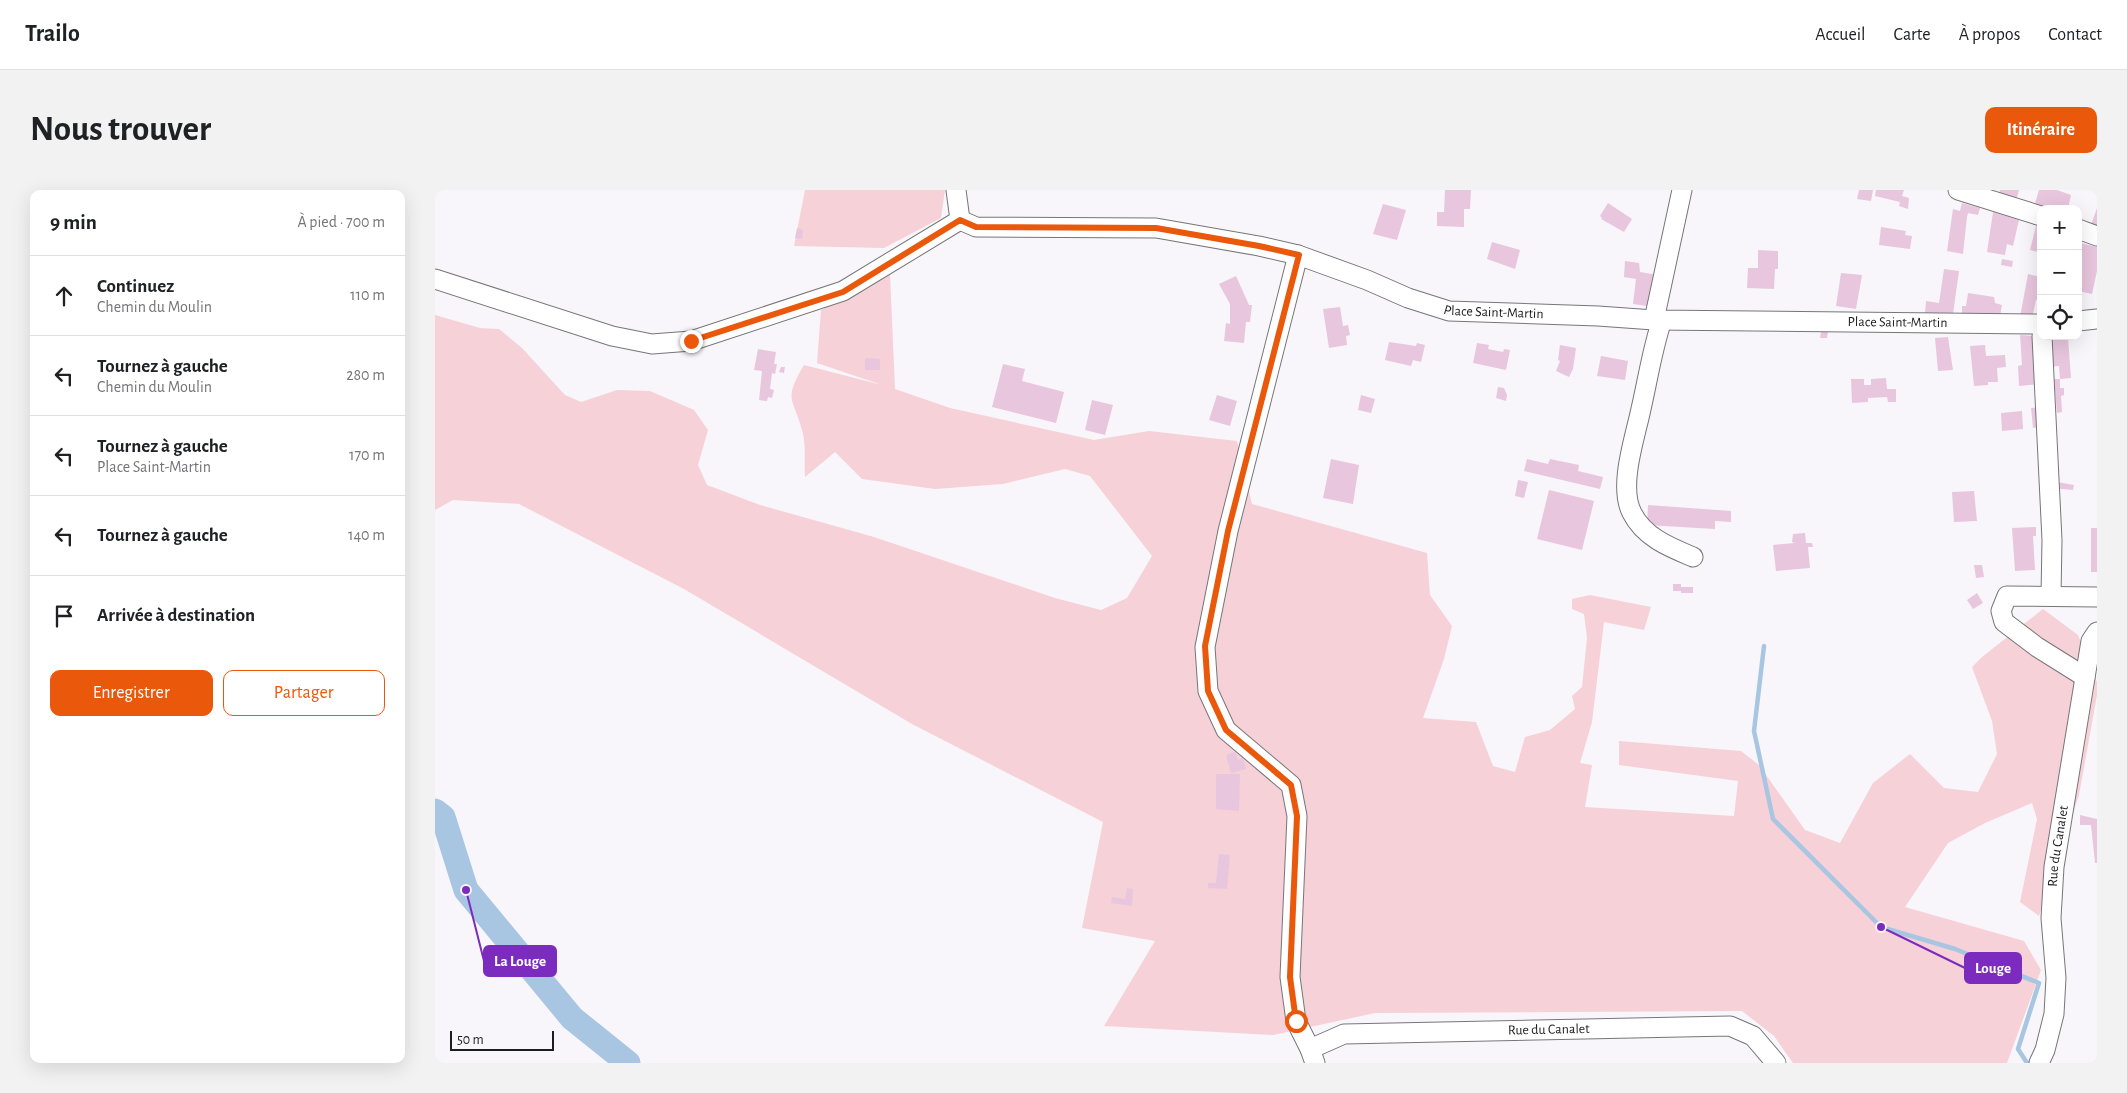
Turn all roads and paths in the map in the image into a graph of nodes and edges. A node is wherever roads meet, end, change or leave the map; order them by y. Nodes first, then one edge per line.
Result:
1 (956, 190) edge
2 (1683, 190) edge
3 (1958, 190) edge
4 (2037, 215) edge
5 (960, 220) junction
6 (2082, 230) edge
7 (2097, 236) edge
8 (1299, 255) junction
9 (435, 279) edge
10 (1658, 320) junction
11 (2037, 324) edge
12 (2042, 340) edge
13 (1693, 557) dead end
14 (2051, 596) junction
15 (2097, 597) edge
16 (2097, 632) edge
17 (2085, 677) junction
18 (1313, 1056) edge
19 (1776, 1063) edge
20 (2039, 1063) edge

1 - 5 street
2 - 10 street
3 - 4 street
5 - 8 street, Place Saint-Martin
5 - 9 street
6 - 7 street
8 - 10 street, Place Saint-Martin
8 - 18 street
10 - 11 street, Place Saint-Martin
10 - 13 street
12 - 14 street
14 - 15 street
14 - 17 street
16 - 17 street, Rue du Canalet
17 - 20 street, Rue du Canalet
18 - 19 street, Rue du Canalet

